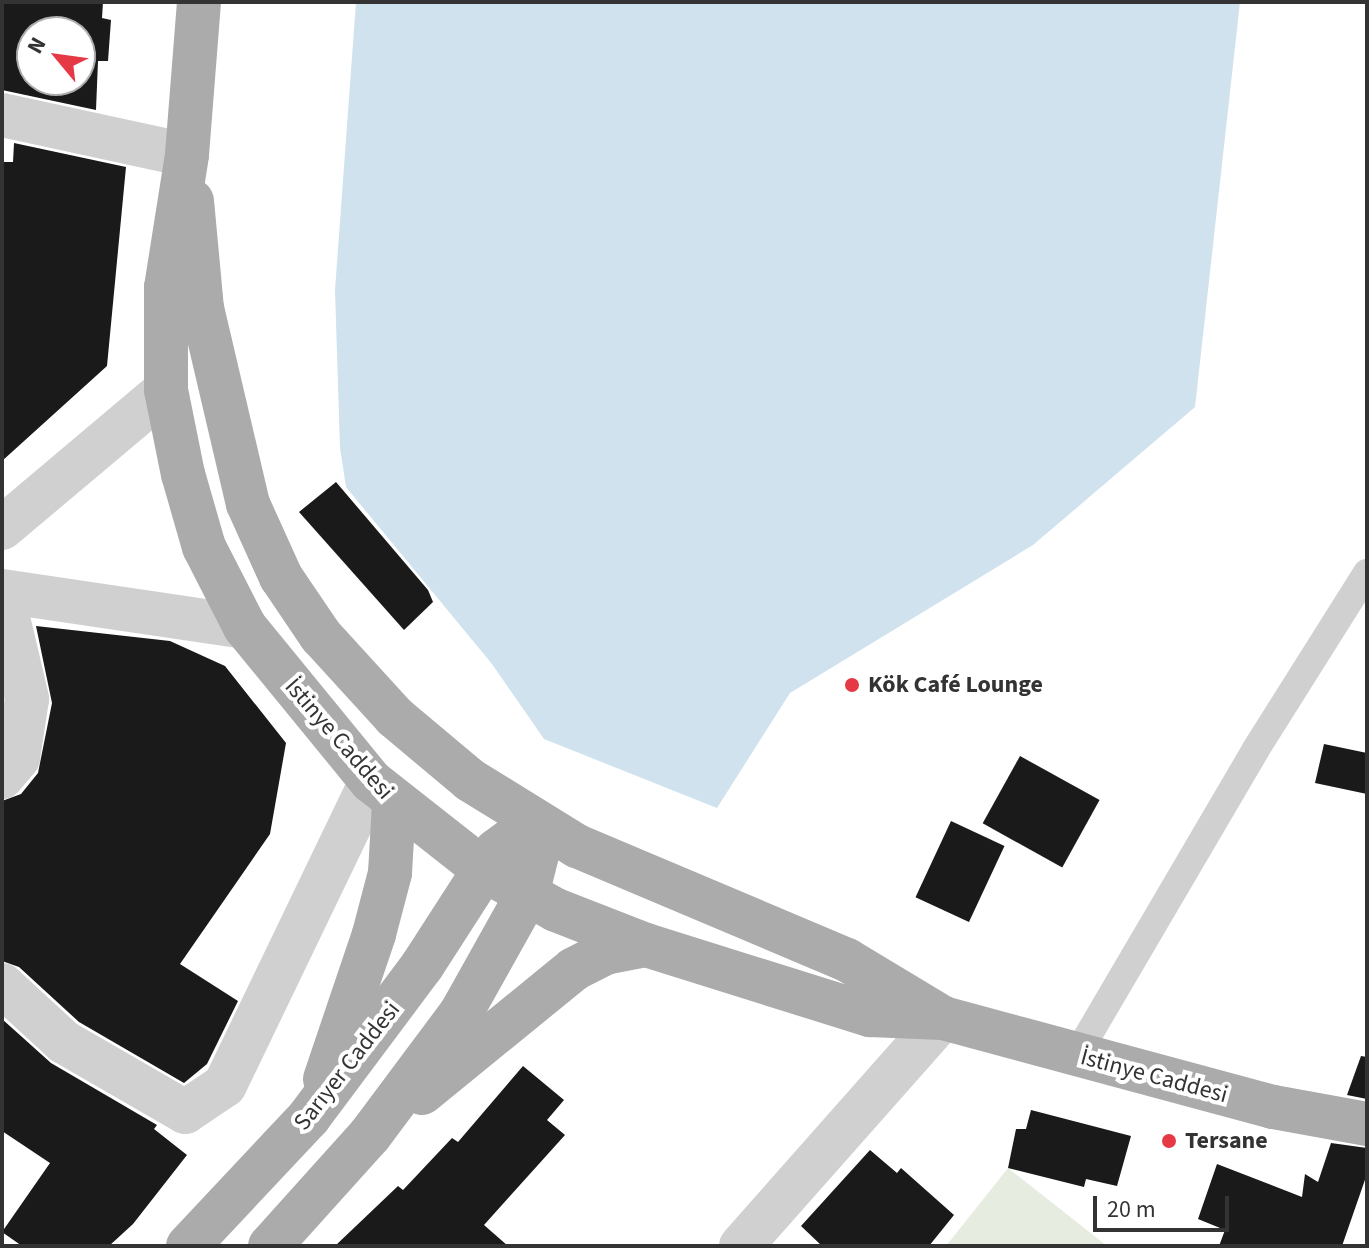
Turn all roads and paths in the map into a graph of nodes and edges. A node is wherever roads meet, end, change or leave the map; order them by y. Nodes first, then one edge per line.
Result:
1 (199, 2) edge
2 (2, 115) edge
3 (187, 155) junction
4 (166, 390) junction
5 (2, 528) edge
6 (1367, 573) edge
7 (2, 592) edge
8 (245, 627) junction
9 (2, 777) edge
10 (382, 792) junction
11 (535, 822) junction
12 (484, 870) junction
13 (527, 895) junction
14 (646, 945) junction
15 (2, 985) edge
16 (943, 1018) junction
17 (1076, 1056) junction
18 (309, 1117) junction
19 (1367, 1124) edge
20 (370, 1135) junction
21 (188, 1246) edge
22 (270, 1246) edge
23 (741, 1246) edge

1 - 3 main road, İstinye Caddesi
2 - 3 street
3 - 4 main road, İstinye Caddesi
3 - 11 main road, İstinye Caddesi
4 - 5 street
4 - 8 main road, İstinye Caddesi
6 - 17 lane
7 - 8 street
7 - 9 street
8 - 10 main road, İstinye Caddesi
10 - 12 main road, İstinye Caddesi
10 - 15 street
10 - 18 main road
11 - 12 main road, Sarıyer Caddesi
11 - 13 main road
11 - 16 main road, İstinye Caddesi
12 - 13 main road, İstinye Caddesi
12 - 18 main road, Sarıyer Caddesi
13 - 14 main road, İstinye Caddesi
13 - 20 main road
14 - 16 main road, İstinye Caddesi
14 - 20 main road
16 - 17 main road, İstinye Caddesi
16 - 23 street
17 - 19 main road, İstinye Caddesi
18 - 21 main road, Sarıyer Caddesi
20 - 22 main road

